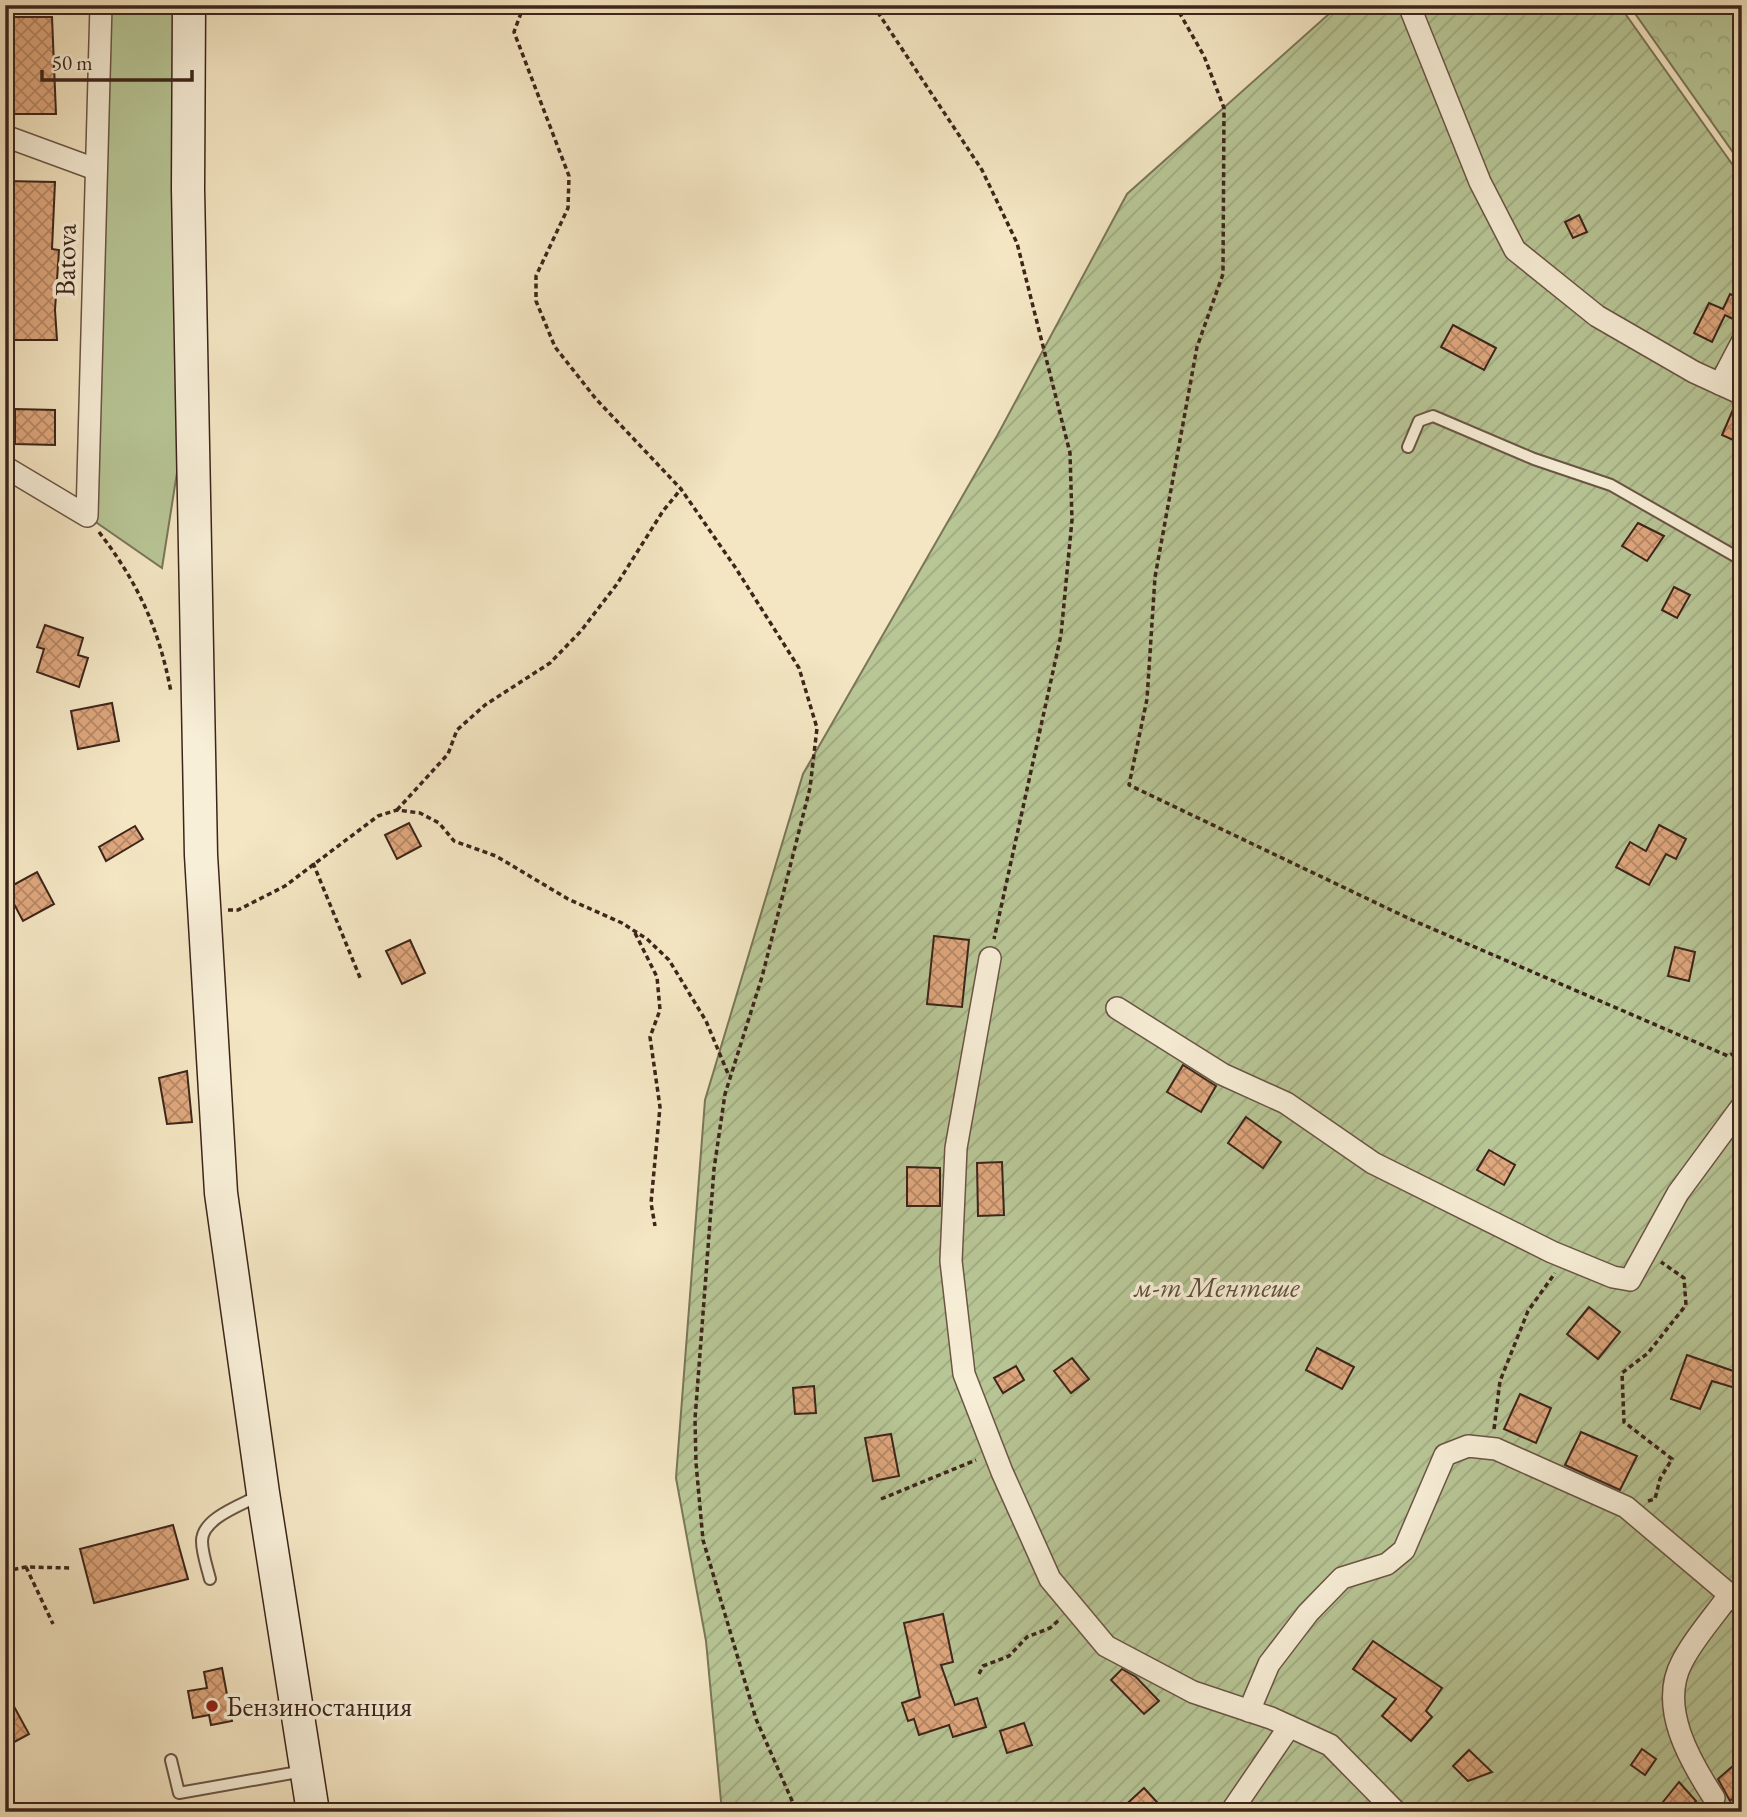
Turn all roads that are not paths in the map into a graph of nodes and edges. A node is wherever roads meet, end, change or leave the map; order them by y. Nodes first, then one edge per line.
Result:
1 (101, 5) edge
2 (189, 5) edge
3 (1409, 5) edge
4 (5, 136) edge
5 (95, 169) junction
6 (1742, 342) edge
7 (1720, 384) junction
8 (1742, 394) edge
9 (1408, 447) dead end
10 (5, 467) edge
11 (1742, 560) edge
12 (990, 958) road end
13 (1117, 1008) dead end
14 (1742, 1106) edge
15 (262, 1493) junction
16 (210, 1579) dead end
17 (1735, 1600) edge
18 (1249, 1711) junction
19 (1289, 1727) junction
20 (171, 1760) dead end
21 (306, 1771) junction
22 (1714, 1798) dead end
23 (313, 1812) edge
24 (1231, 1812) edge
25 (1396, 1812) edge

1 - 5 street, Batova
2 - 15 main road
3 - 7 street
4 - 5 street
5 - 10 street, Batova
6 - 7 street
7 - 8 street
9 - 11 lane
12 - 18 street
13 - 14 street
15 - 16 lane
15 - 21 main road
17 - 18 street
17 - 22 street
18 - 19 street
19 - 24 street
19 - 25 street
20 - 21 lane
21 - 23 main road

